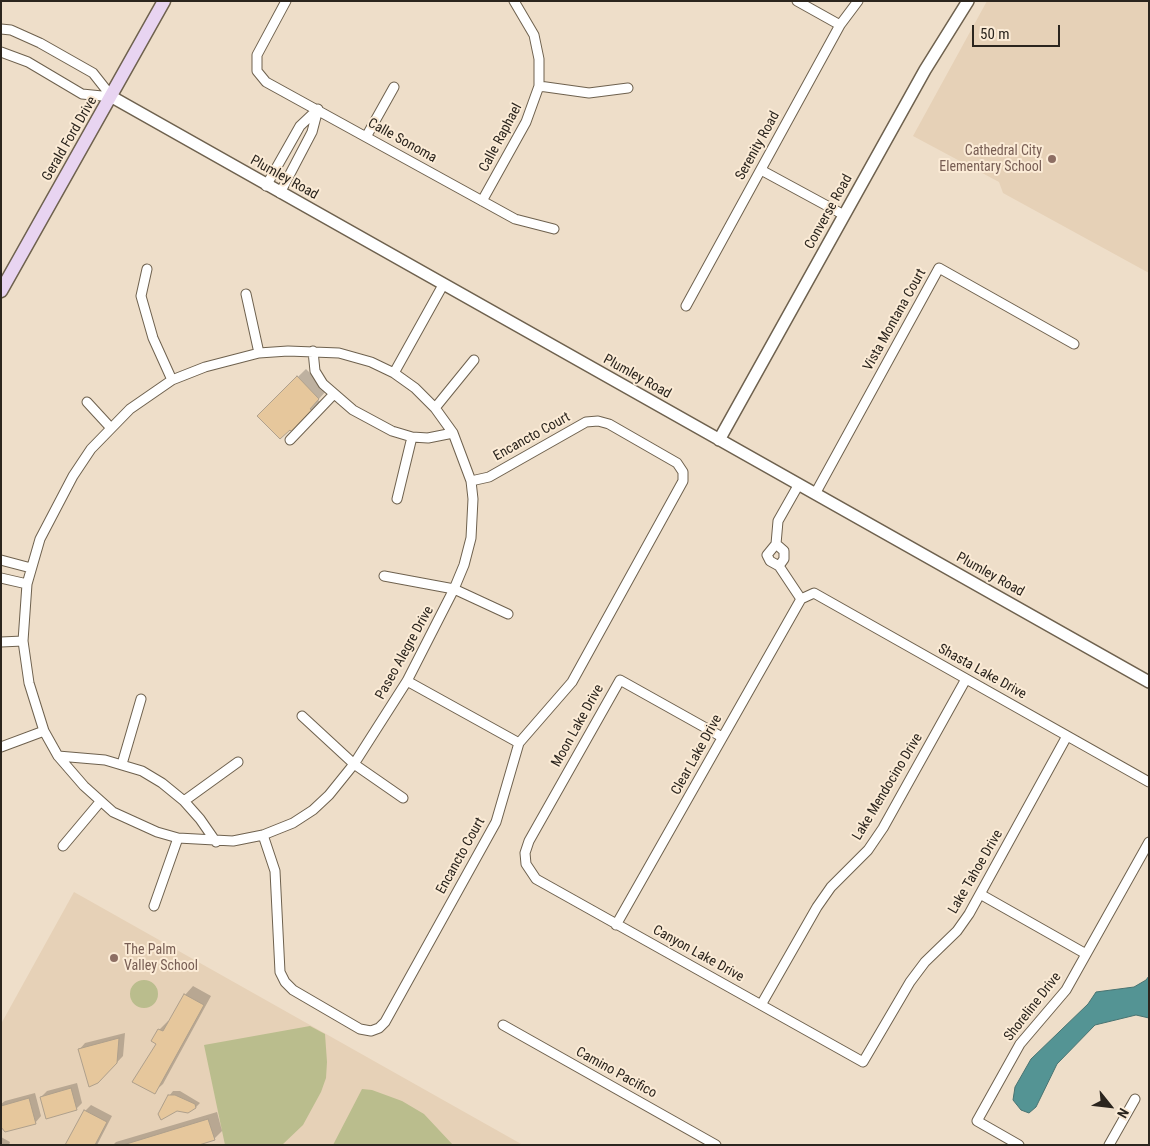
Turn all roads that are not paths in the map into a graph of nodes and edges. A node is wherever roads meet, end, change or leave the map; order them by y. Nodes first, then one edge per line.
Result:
1 (164, 1) edge
2 (286, 1) edge
3 (514, 1) edge
4 (797, 1) edge
5 (858, 1) edge
6 (968, 1) edge
7 (840, 25) junction
8 (1, 29) edge
9 (1, 52) edge
10 (539, 86) junction
11 (394, 88) dead end
12 (628, 88) dead end
13 (112, 97) junction
14 (318, 109) junction
15 (366, 137) junction
16 (761, 170) junction
17 (266, 186) junction
18 (280, 192) junction
19 (482, 201) junction
20 (844, 216) junction
21 (554, 229) dead end
22 (147, 269) dead end
23 (443, 284) junction
24 (1, 291) edge
25 (246, 294) dead end
26 (686, 306) dead end
27 (1074, 344) dead end
28 (313, 351) junction
29 (259, 353) junction
30 (474, 360) dead end
31 (394, 373) junction
32 (172, 380) junction
33 (333, 395) junction
34 (86, 402) dead end
35 (435, 408) junction
36 (110, 427) junction
37 (453, 433) junction
38 (412, 437) junction
39 (290, 440) dead end
40 (719, 440) junction
41 (471, 481) junction
42 (799, 484) junction
43 (816, 494) junction
44 (397, 499) dead end
45 (776, 544) junction
46 (1, 560) edge
47 (779, 566) junction
48 (31, 568) junction
49 (384, 576) dead end
50 (1, 578) edge
51 (27, 584) junction
52 (454, 589) junction
53 (800, 599) junction
54 (508, 614) dead end
55 (22, 641) junction
56 (1, 642) edge
57 (966, 679) junction
58 (407, 681) junction
59 (1149, 682) edge
60 (141, 699) dead end
61 (302, 716) dead end
62 (44, 731) junction
63 (1068, 736) junction
64 (722, 737) junction
65 (519, 743) junction
66 (1, 747) edge
67 (58, 756) junction
68 (238, 762) dead end
69 (122, 764) junction
70 (354, 764) junction
71 (1149, 782) edge
72 (403, 798) dead end
73 (184, 801) junction
74 (100, 802) junction
75 (263, 835) junction
76 (178, 838) junction
77 (216, 842) junction
78 (1149, 842) edge
79 (63, 846) dead end
80 (526, 864) joint
81 (980, 894) junction
82 (154, 906) dead end
83 (616, 925) junction
84 (1086, 954) junction
85 (761, 1005) junction
86 (503, 1025) dead end
87 (863, 1062) joint
88 (1135, 1099) dead end
89 (716, 1145) edge
90 (1020, 1145) edge
91 (1109, 1145) edge

1 - 13 main road, Gerald Ford Drive
2 - 14 street, Calle Sonoma
3 - 10 street, Calle Raphael
4 - 7 street
5 - 7 street, Serenity Road
6 - 20 street, Converse Road
7 - 16 street, Serenity Road
8 - 13 street
9 - 13 street
10 - 12 street
10 - 19 street, Calle Raphael
11 - 15 street
13 - 17 street, Plumley Road
13 - 24 main road, Gerald Ford Drive
14 - 15 street, Calle Sonoma
14 - 17 street
14 - 18 street
15 - 19 street, Calle Sonoma
16 - 20 street
16 - 26 street, Serenity Road
17 - 18 street, Plumley Road
18 - 23 street, Plumley Road
19 - 21 street, Calle Sonoma
20 - 40 street, Converse Road
22 - 32 street
23 - 31 street
23 - 40 street, Plumley Road
25 - 29 street
27 - 43 street, Vista Montana Court
28 - 29 street, Paseo Alegre Drive
28 - 31 street, Paseo Alegre Drive
28 - 33 street
29 - 32 street, Paseo Alegre Drive
30 - 35 street
31 - 35 street, Paseo Alegre Drive
32 - 36 street, Paseo Alegre Drive
33 - 38 street
33 - 39 street
34 - 36 street
35 - 37 street, Paseo Alegre Drive
36 - 48 street, Paseo Alegre Drive
37 - 38 street
37 - 41 street, Paseo Alegre Drive
38 - 44 street
40 - 42 street, Plumley Road
41 - 52 street, Paseo Alegre Drive
41 - 65 street, Encancto Court
42 - 43 street, Plumley Road
42 - 45 street
43 - 59 street, Plumley Road
45 - 47 street
45 - 47 street
46 - 48 street
47 - 53 street
48 - 51 street, Paseo Alegre Drive
49 - 52 street
50 - 51 street
51 - 55 street, Paseo Alegre Drive
52 - 54 street
52 - 58 street, Paseo Alegre Drive
53 - 57 street, Shasta Lake Drive
53 - 64 street, Clear Lake Drive
55 - 56 street
55 - 62 street, Paseo Alegre Drive
57 - 63 street, Shasta Lake Drive
57 - 85 street, Lake Mendocino Drive
58 - 65 street
58 - 70 street, Paseo Alegre Drive
60 - 69 street
61 - 70 street
62 - 66 street
62 - 67 street, Paseo Alegre Drive
63 - 71 street, Shasta Lake Drive
63 - 81 street, Lake Tahoe Drive
64 - 80 street, Moon Lake Drive
64 - 83 street, Clear Lake Drive
65 - 75 street, Encancto Court
67 - 69 street
67 - 74 street, Paseo Alegre Drive
68 - 73 street
69 - 73 street
70 - 72 street
70 - 75 street, Paseo Alegre Drive
73 - 77 street
74 - 76 street, Paseo Alegre Drive
74 - 79 street
75 - 77 street, Paseo Alegre Drive
76 - 77 street, Paseo Alegre Drive
76 - 82 street
78 - 84 street, Shoreline Drive
80 - 83 street, Canyon Lake Drive
81 - 84 street
81 - 87 street, Lake Tahoe Drive
83 - 85 street, Canyon Lake Drive
84 - 90 street, Shoreline Drive
85 - 87 street, Canyon Lake Drive
86 - 89 street, Camino Pacifico
88 - 91 street

